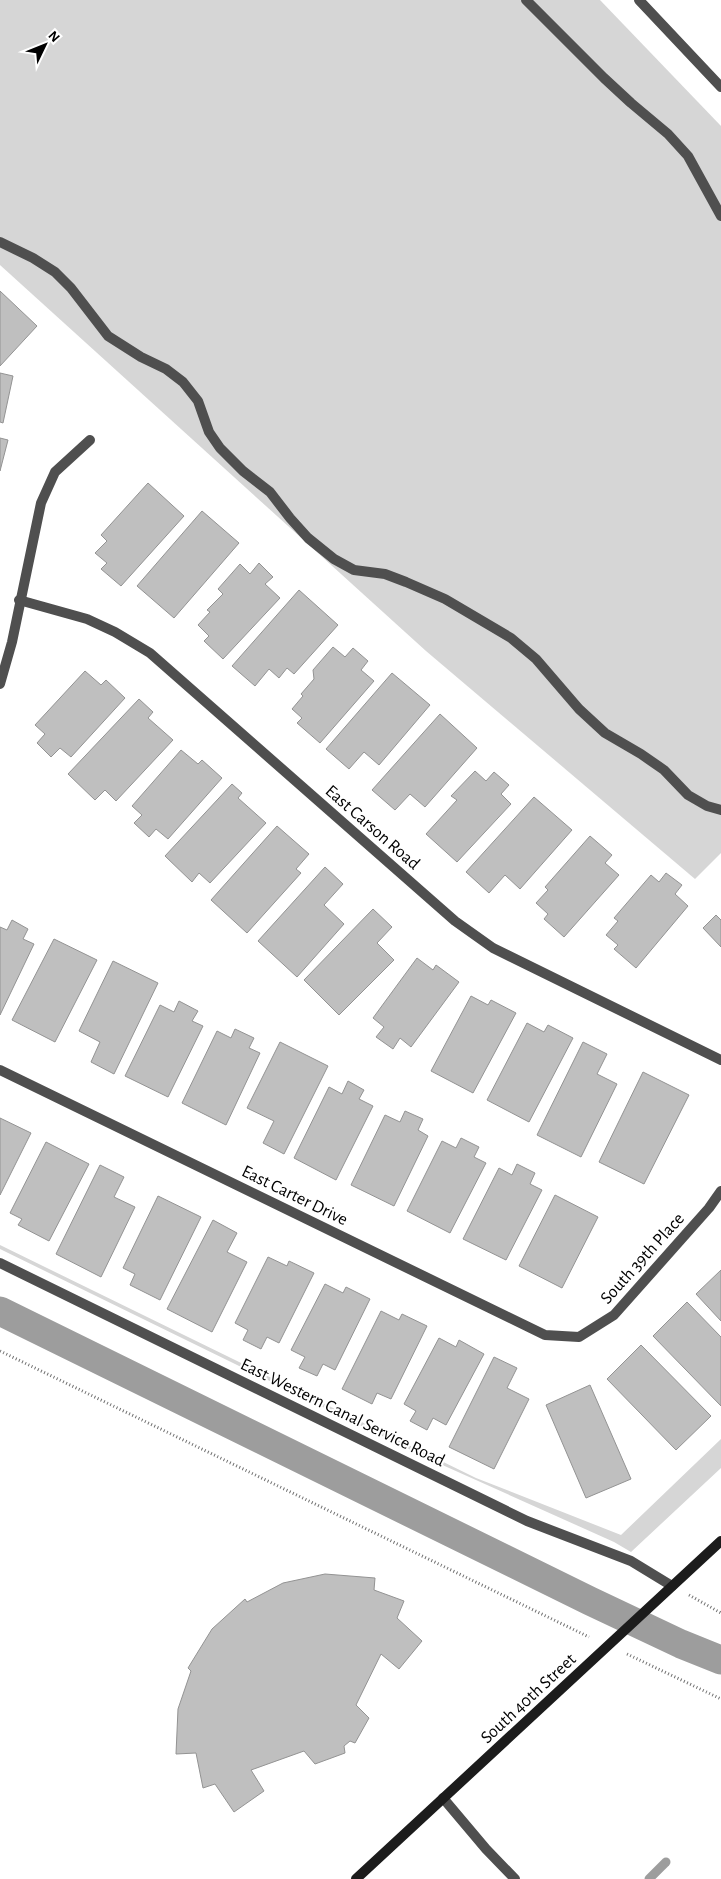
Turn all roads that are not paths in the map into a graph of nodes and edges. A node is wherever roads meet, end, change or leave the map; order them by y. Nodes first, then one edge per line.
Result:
1 (526, 0) edge
2 (639, 0) edge
3 (721, 87) edge
4 (721, 216) edge
5 (0, 242) edge
6 (90, 440) dead end
7 (19, 600) junction
8 (0, 684) edge
9 (721, 810) edge
10 (721, 1060) edge
11 (0, 1070) edge
12 (721, 1191) edge
13 (0, 1263) edge
14 (579, 1336) joint
15 (721, 1541) edge
16 (672, 1586) junction
17 (443, 1798) junction
18 (356, 1879) edge
19 (515, 1879) edge

1 - 4 street
2 - 3 street
5 - 9 street
6 - 7 street
7 - 8 street
7 - 10 street, East Carson Road
11 - 14 street, East Carter Drive
12 - 14 street, South 39th Place
13 - 16 street, East Western Canal Service Road
15 - 16 main road, South 40th Street
16 - 17 main road, South 40th Street
17 - 18 main road, South 40th Street
17 - 19 street

